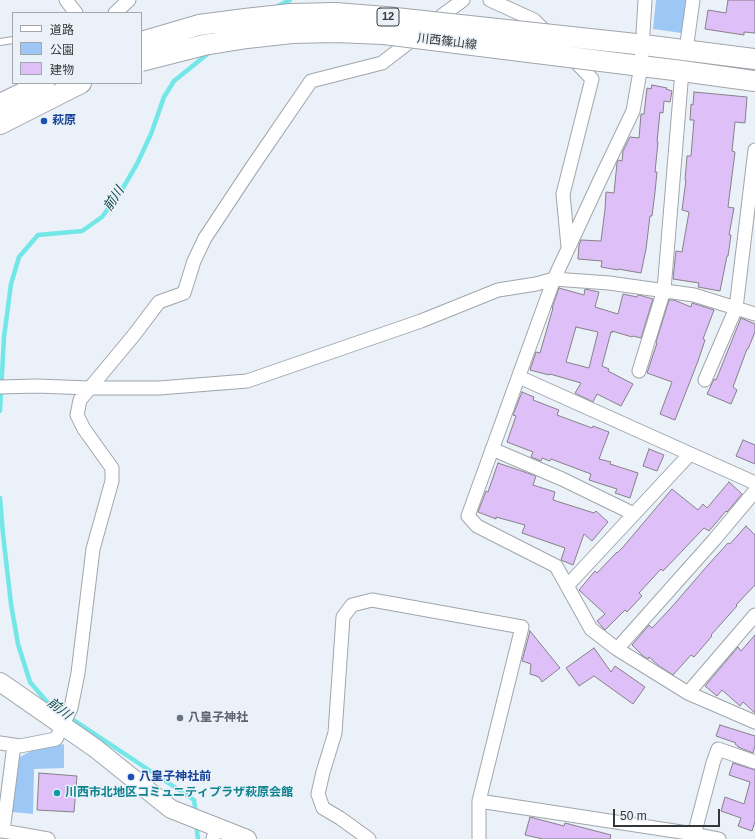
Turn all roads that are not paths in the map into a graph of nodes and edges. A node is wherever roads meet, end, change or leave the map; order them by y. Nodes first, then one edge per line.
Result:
1 (66, 0) edge
2 (129, 0) edge
3 (463, 0) edge
4 (490, 0) edge
5 (645, 0) edge
6 (694, 0) edge
7 (75, 12) edge
8 (116, 12) edge
9 (12, 40) edge
10 (0, 42) edge
11 (142, 42) edge
12 (639, 44) junction
13 (686, 50) junction
14 (755, 59) edge
15 (142, 61) edge
16 (637, 66) junction
17 (682, 71) junction
18 (755, 81) edge
19 (42, 84) edge
20 (79, 84) edge
21 (0, 104) edge
22 (0, 124) edge
23 (755, 150) edge
24 (568, 249) junction
25 (554, 279) junction
26 (664, 290) junction
27 (736, 308) junction
28 (755, 314) edge
29 (639, 370) dead end
30 (519, 377) junction
31 (705, 380) dead end
32 (0, 387) edge
33 (90, 388) junction
34 (492, 449) junction
35 (690, 454) junction
36 (755, 483) edge
37 (755, 491) edge
38 (634, 514) junction
39 (567, 586) junction
40 (755, 616) edge
41 (616, 649) junction
42 (0, 682) edge
43 (688, 693) junction
44 (755, 722) edge
45 (62, 726) junction
46 (0, 743) edge
47 (14, 745) junction
48 (755, 762) edge
49 (479, 801) junction
50 (2, 831) edge
51 (214, 833) edge
52 (693, 836) edge
53 (48, 839) edge
54 (247, 839) edge
55 (369, 839) edge
56 (480, 839) edge
57 (719, 839) edge

1 - 7 street
2 - 8 street
3 - 33 street
4 - 24 street
5 - 12 street
6 - 13 street
9 - 10 lane
11 - 12 main road, 川西篠山線 / 12, bridge
12 - 13 main road, 川西篠山線 / 12
12 - 16 street
13 - 14 main road, 川西篠山線 / 12
15 - 16 main road, 川西篠山線 / 12, bridge
16 - 17 main road, 川西篠山線 / 12
16 - 24 street
17 - 18 main road, 川西篠山線 / 12
17 - 26 street
19 - 21 main road
20 - 22 main road
23 - 27 street
24 - 25 street
25 - 26 street
25 - 30 street
25 - 33 street
26 - 27 street
26 - 29 street
27 - 28 street
27 - 31 street
30 - 34 street
30 - 35 street
32 - 33 street
33 - 45 street
34 - 38 street
34 - 39 street
35 - 36 street
35 - 38 street
37 - 41 street
38 - 39 street
39 - 41 street
40 - 43 street
41 - 43 street
42 - 45 street
43 - 44 street
45 - 47 street
45 - 51 street
46 - 47 street
47 - 50 street
48 - 52 street
49 - 52 street
49 - 55 street
49 - 56 street
50 - 53 street
51 - 54 street
52 - 57 street

